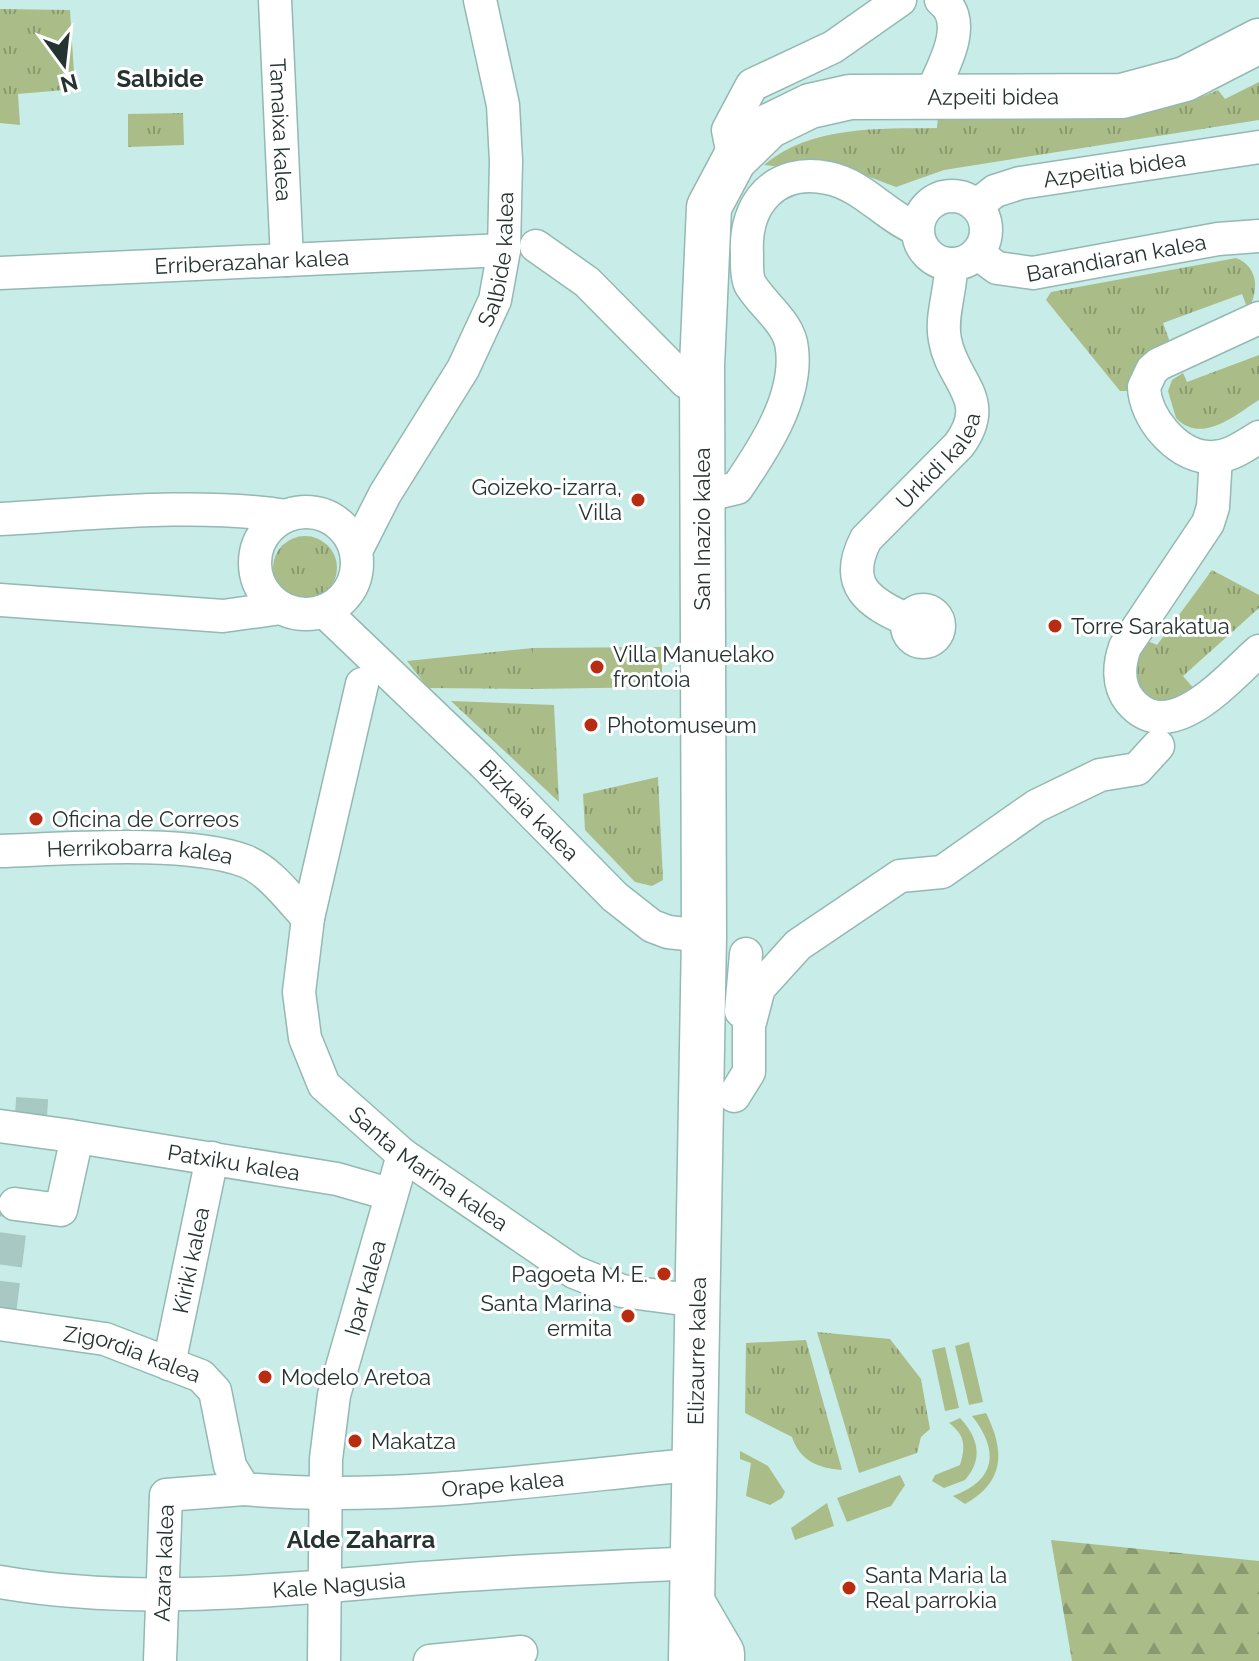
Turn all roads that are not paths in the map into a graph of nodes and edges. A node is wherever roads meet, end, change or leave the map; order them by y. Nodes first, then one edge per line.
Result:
1 (275, 0) edge
2 (480, 0) edge
3 (900, 0) edge
4 (941, 0) edge
5 (1259, 41) edge
6 (930, 96) junction
7 (1259, 147) edge
8 (734, 160) junction
9 (976, 206) junction
10 (917, 229) junction
11 (1259, 236) edge
12 (1226, 238) junction
13 (536, 246) dead end
14 (504, 250) junction
15 (1259, 254) edge
16 (964, 258) junction
17 (287, 260) junction
18 (0, 273) edge
19 (1259, 318) edge
20 (686, 382) dead end
21 (1259, 437) edge
22 (1216, 457) junction
23 (385, 494) junction
24 (703, 496) junction
25 (286, 516) junction
26 (329, 517) junction
27 (0, 519) edge
28 (356, 551) junction
29 (0, 600) edge
30 (336, 603) junction
31 (281, 608) junction
32 (908, 620) dead end
33 (1259, 651) edge
34 (366, 669) junction
35 (1158, 746) dead end
36 (0, 851) edge
37 (308, 918) junction
38 (704, 936) junction
39 (746, 954) dead end
40 (717, 1097) junction
41 (0, 1126) edge
42 (75, 1136) junction
43 (403, 1155) junction
44 (212, 1158) junction
45 (389, 1194) junction
46 (15, 1204) dead end
47 (698, 1301) junction
48 (0, 1324) edge
49 (169, 1364) junction
50 (679, 1466) dead end
51 (244, 1489) junction
52 (326, 1492) junction
53 (677, 1564) dead end
54 (0, 1582) edge
55 (324, 1586) junction
56 (163, 1596) junction
57 (704, 1650) edge
58 (521, 1652) dead end
59 (160, 1661) edge
60 (324, 1661) edge
61 (430, 1661) edge

1 - 17 street, Tamaixa kalea
2 - 14 street, Salbide kalea
3 - 8 street
4 - 6 street
5 - 6 main road, Azpeiti bidea
6 - 8 main road, Azpeiti bidea
7 - 9 street, Azpeitia bidea
8 - 24 main road, San Inazio kalea
9 - 10 street
9 - 16 street
10 - 16 street
10 - 24 street
11 - 12 street, Barandiaran kalea
12 - 15 street
12 - 16 street, Barandiaran kalea
13 - 20 street
14 - 17 street, Erriberazahar kalea
14 - 23 street, Salbide kalea
16 - 32 street, Urkidi kalea
17 - 18 street, Erriberazahar kalea
19 - 22 street
21 - 22 street
22 - 33 street
23 - 26 street
23 - 28 street, Salbide kalea
24 - 38 main road, San Inazio kalea
25 - 26 street
25 - 27 street
25 - 31 street
26 - 28 street
28 - 30 street
29 - 31 street
30 - 31 street
30 - 34 street, Bizkaia kalea
34 - 37 street, Santa Marina kalea
34 - 38 street, Bizkaia kalea
35 - 40 street
36 - 37 street, Herrikobarra kalea
37 - 43 street, Santa Marina kalea
38 - 40 main road, San Inazio kalea
39 - 40 street
40 - 47 main road, Elizaurre kalea
41 - 42 street, Patxiku kalea
42 - 44 street, Patxiku kalea
42 - 46 street
43 - 45 street, Ipar kalea
43 - 47 street, Santa Marina kalea
44 - 45 street, Patxiku kalea
44 - 49 street, Kiriki kalea
45 - 52 street, Ipar kalea
47 - 57 main road, Elizaurre kalea
48 - 49 street, Zigordia kalea
49 - 51 street, Zigordia kalea
50 - 52 street, Orape kalea
51 - 52 street
51 - 56 street, Azara kalea
52 - 55 street, Ipar kalea
53 - 55 street, Kale Nagusia
54 - 56 street, Kale Nagusia
55 - 56 street, Kale Nagusia
55 - 60 street, Ipar kalea
56 - 59 street, Azara kalea
58 - 61 street

